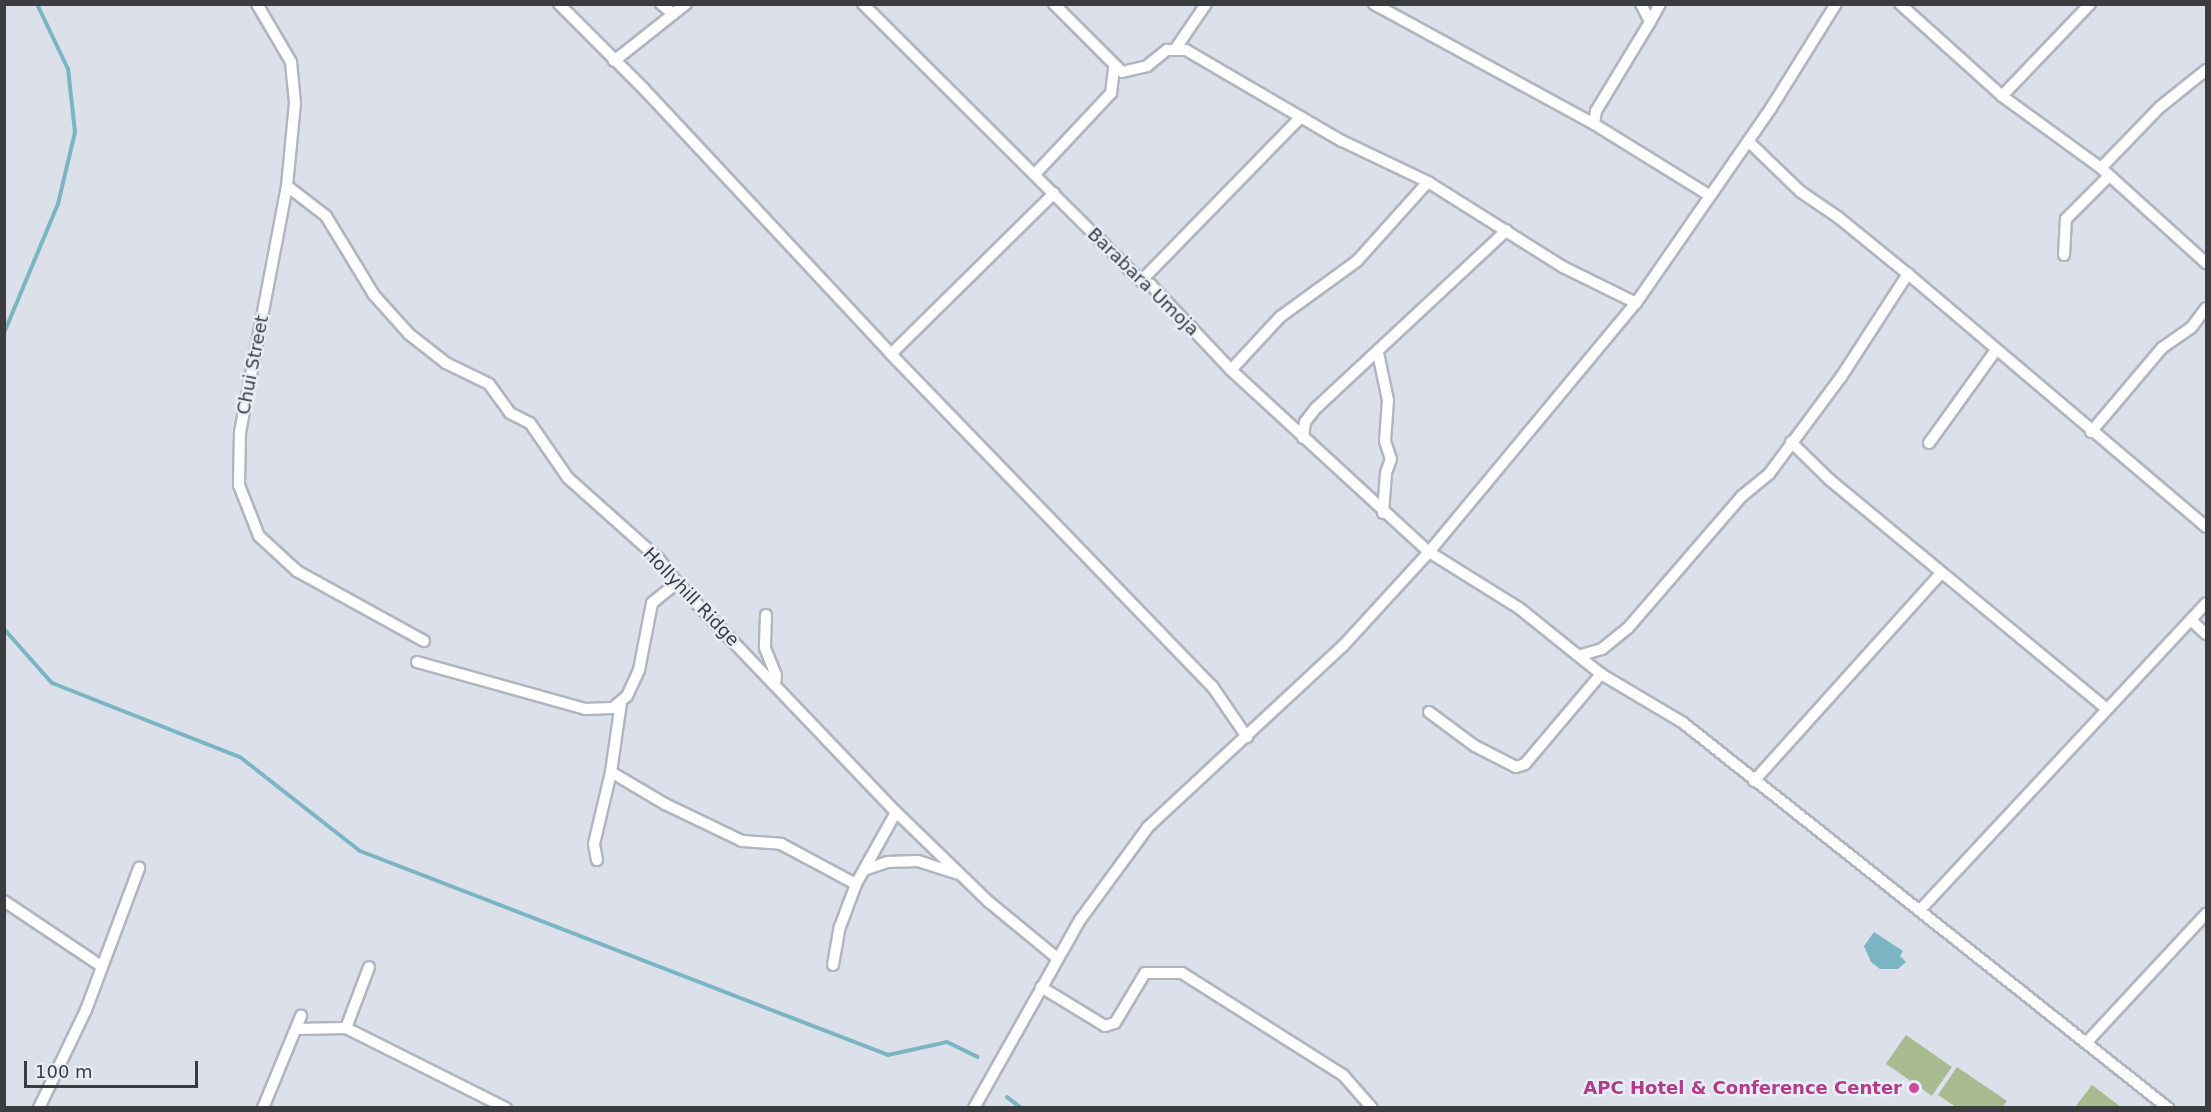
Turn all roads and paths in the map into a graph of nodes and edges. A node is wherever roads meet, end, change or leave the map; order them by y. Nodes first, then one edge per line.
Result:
1 (257, 4) edge
2 (559, 4) edge
3 (662, 4) edge
4 (686, 4) edge
5 (863, 4) edge
6 (1054, 4) edge
7 (1206, 4) edge
8 (1641, 4) edge
9 (1660, 4) edge
10 (1836, 4) edge
11 (1900, 4) edge
12 (2090, 4) edge
13 (1380, 6) edge
14 (673, 14) junction
15 (1650, 22) junction
16 (1176, 48) junction
17 (614, 61) junction
18 (1118, 70) junction
19 (2206, 70) edge
20 (2002, 96) junction
21 (1301, 117) junction
22 (1594, 124) junction
23 (1748, 141) junction
24 (2105, 172) junction
25 (1036, 173) junction
26 (1428, 182) junction
27 (287, 186) junction
28 (1054, 194) junction
29 (1709, 195) junction
30 (1507, 230) junction
31 (2064, 255) dead end
32 (2206, 263) edge
33 (1908, 274) junction
34 (1141, 281) junction
35 (1636, 303) junction
36 (2206, 308) edge
37 (1996, 350) junction
38 (1378, 353) junction
39 (891, 354) junction
40 (1231, 370) junction
41 (2091, 432) junction
42 (1303, 438) junction
43 (1791, 442) junction
44 (1929, 443) dead end
45 (1383, 513) junction
46 (2206, 527) edge
47 (1429, 552) junction
48 (1941, 573) junction
49 (676, 583) junction
50 (2206, 603) edge
51 (766, 615) dead end
52 (2192, 621) junction
53 (2206, 634) edge
54 (424, 641) dead end
55 (1581, 655) junction
56 (417, 662) dead end
57 (1601, 674) junction
58 (775, 685) junction
59 (621, 703) junction
60 (2106, 708) junction
61 (1429, 712) dead end
62 (1247, 737) junction
63 (611, 772) junction
64 (1754, 781) junction
65 (896, 812) junction
66 (597, 860) dead end
67 (139, 868) dead end
68 (864, 870) junction
69 (962, 875) junction
70 (856, 884) junction
71 (4, 901) edge
72 (1921, 909) junction
73 (2206, 914) edge
74 (1057, 958) junction
75 (833, 965) dead end
76 (101, 966) junction
77 (369, 967) dead end
78 (1041, 987) junction
79 (301, 1016) dead end
80 (346, 1028) junction
81 (296, 1029) junction
82 (2087, 1042) junction
83 (39, 1107) edge
84 (263, 1107) edge
85 (506, 1107) edge
86 (974, 1107) edge
87 (1372, 1107) edge
88 (2168, 1107) edge

1 - 27 street, Chui Street
2 - 17 street
3 - 14 street
4 - 14 street
5 - 25 street, Barabara Umoja
6 - 18 street
7 - 16 street
8 - 15 street
9 - 15 street
10 - 23 street
11 - 20 street
12 - 20 street
13 - 22 street
14 - 17 street
15 - 22 street
16 - 18 street
16 - 21 street
17 - 39 street
18 - 25 street
19 - 24 street
20 - 24 street
21 - 26 street
21 - 34 street
22 - 29 street
23 - 29 street
23 - 33 street
24 - 31 street
24 - 32 street
25 - 28 street, Barabara Umoja
26 - 30 street
26 - 40 street
27 - 49 street, Hollyhill Ridge
27 - 54 street, Chui Street
28 - 34 street, Barabara Umoja
28 - 39 street
29 - 35 street
30 - 35 street
30 - 38 street
33 - 37 street
33 - 43 street
34 - 40 street, Barabara Umoja
35 - 47 street
36 - 41 street
37 - 41 street
37 - 44 street
38 - 42 street
38 - 45 street
39 - 62 street
40 - 42 street, Barabara Umoja
41 - 46 street
42 - 45 street, Barabara Umoja
43 - 48 street
43 - 55 street
45 - 47 street, Barabara Umoja
47 - 55 street, Barabara Umoja
47 - 62 street
48 - 60 street
48 - 64 street
49 - 58 street, Hollyhill Ridge
49 - 59 street
50 - 52 street
51 - 58 street
52 - 53 street
52 - 60 street
55 - 57 street, Barabara Umoja
56 - 59 street
57 - 61 street
57 - 64 street, Barabara Umoja
58 - 65 street, Hollyhill Ridge
59 - 63 street
60 - 72 street
62 - 74 street
63 - 66 street
63 - 70 street
64 - 72 street, Barabara Umoja
65 - 68 street
65 - 69 street, Hollyhill Ridge
67 - 76 street
68 - 69 street
68 - 70 street
69 - 74 street, Hollyhill Ridge
70 - 75 street
71 - 76 street
72 - 82 street, Barabara Umoja
73 - 82 street
74 - 78 street
76 - 83 street
77 - 80 street
78 - 86 street
78 - 87 street
79 - 81 street
80 - 81 street
80 - 85 street
81 - 84 street
82 - 88 street, Barabara Umoja

